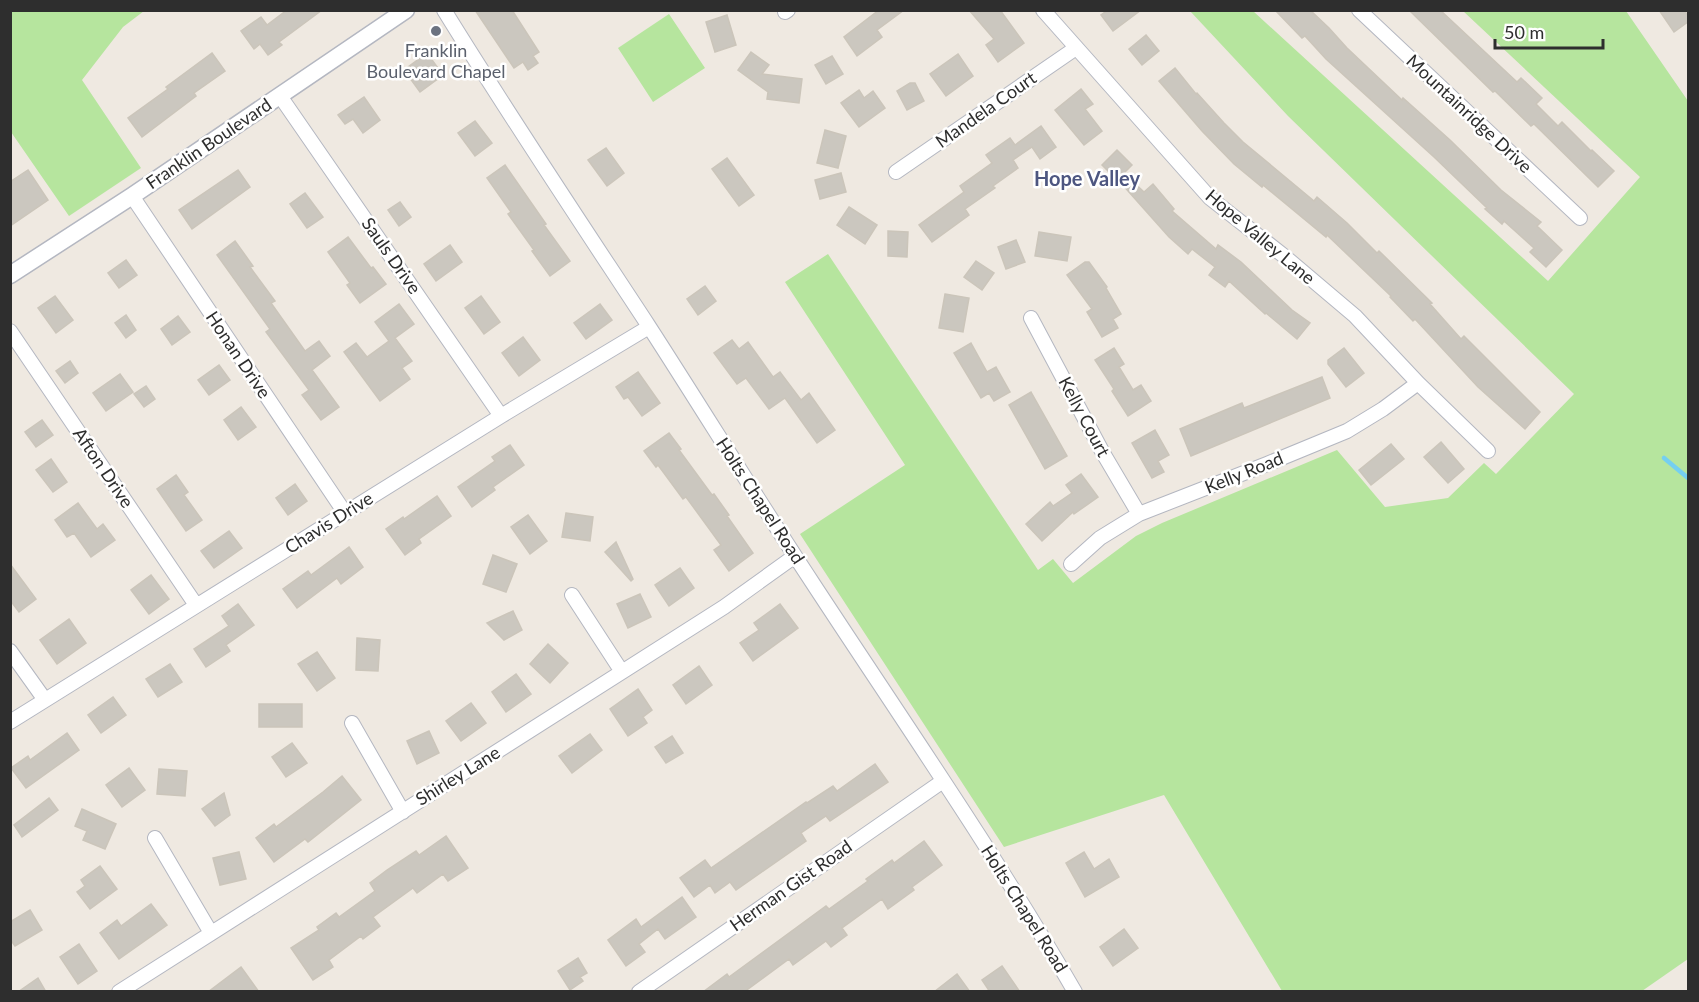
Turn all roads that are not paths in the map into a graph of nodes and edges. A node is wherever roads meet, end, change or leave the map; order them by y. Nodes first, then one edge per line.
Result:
1 (406, 10) edge
2 (444, 10) edge
3 (1043, 10) edge
4 (1359, 10) edge
5 (1076, 48) junction
6 (280, 96) junction
7 (896, 172) dead end
8 (132, 196) junction
9 (1580, 218) dead end
10 (10, 275) edge
11 (1031, 318) dead end
12 (649, 327) junction
13 (10, 331) edge
14 (1418, 383) junction
15 (501, 416) junction
16 (1488, 451) dead end
17 (345, 513) junction
18 (1138, 514) junction
19 (795, 556) junction
20 (1071, 564) dead end
21 (572, 595) dead end
22 (196, 605) junction
23 (10, 651) edge
24 (622, 672) junction
25 (45, 700) junction
26 (10, 722) edge
27 (352, 723) dead end
28 (943, 781) junction
29 (403, 812) junction
30 (155, 838) dead end
31 (211, 933) junction
32 (119, 992) edge
33 (639, 992) edge
34 (1075, 992) edge

1 - 6 street, Franklin Boulevard
2 - 12 street, Holts Chapel Road
3 - 5 street, Hope Valley Lane
4 - 9 street, Mountainridge Drive
5 - 7 street, Mandela Court
5 - 14 street, Hope Valley Lane
6 - 8 street, Franklin Boulevard
6 - 15 street, Sauls Drive
8 - 10 street, Franklin Boulevard
8 - 17 street, Honan Drive
11 - 18 street, Kelly Court
12 - 15 street, Chavis Drive
12 - 19 street, Holts Chapel Road
13 - 22 street, Afton Drive
14 - 16 street, Hope Valley Lane
14 - 18 street, Kelly Road
15 - 17 street, Chavis Drive
17 - 22 street, Chavis Drive
18 - 20 street, Kelly Road
19 - 24 street, Shirley Lane
19 - 28 street, Holts Chapel Road
21 - 24 street
22 - 25 street, Chavis Drive
23 - 25 street
24 - 29 street, Shirley Lane
25 - 26 street, Chavis Drive
27 - 29 street
28 - 33 street, Herman Gist Road
28 - 34 street, Holts Chapel Road
29 - 31 street, Shirley Lane
30 - 31 street
31 - 32 street, Shirley Lane

